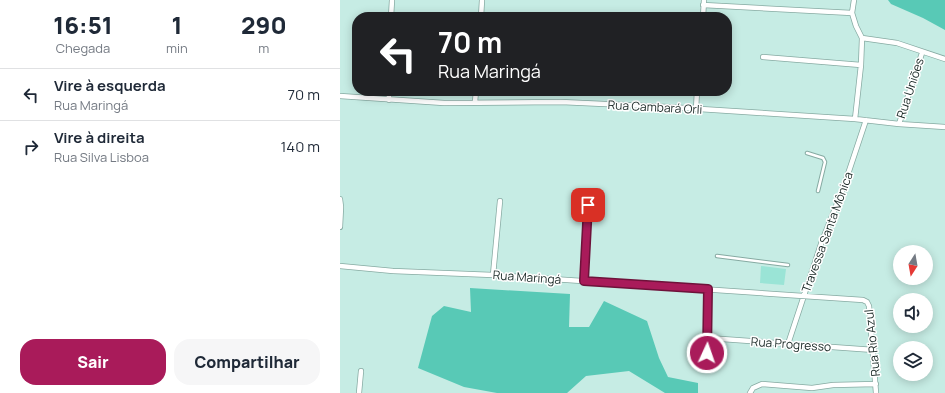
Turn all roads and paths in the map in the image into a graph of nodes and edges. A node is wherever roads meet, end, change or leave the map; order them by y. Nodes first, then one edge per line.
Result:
1 (392, 0) edge
2 (482, 0) edge
3 (854, 0) edge
4 (704, 2) edge
5 (392, 12) edge
6 (481, 12) edge
7 (703, 12) edge
8 (852, 13) junction
9 (862, 38) junction
10 (922, 53) junction
11 (763, 57) dead end
12 (945, 59) edge
13 (861, 65) junction
14 (340, 96) edge
15 (389, 96) edge
16 (476, 96) edge
17 (697, 96) edge
18 (389, 100) junction
19 (475, 102) junction
20 (696, 109) junction
21 (855, 119) junction
22 (866, 120) junction
23 (899, 124) junction
24 (945, 128) edge
25 (808, 153) dead end
26 (818, 191) dead end
27 (340, 199) edge
28 (500, 201) dead end
29 (588, 205) dead end
30 (340, 227) edge
31 (717, 256) dead end
32 (788, 265) dead end
33 (340, 266) edge
34 (494, 274) junction
35 (584, 281) junction
36 (708, 289) junction
37 (805, 296) junction
38 (857, 299) joint
39 (708, 338) junction
40 (788, 344) junction
41 (874, 350) junction
42 (706, 368) dead end
43 (361, 371) dead end
44 (876, 384) junction
45 (825, 386) junction
46 (812, 388) junction
47 (359, 393) edge
48 (750, 393) edge
49 (808, 393) edge
50 (825, 393) edge
51 (876, 393) edge

1 - 5 street
2 - 6 street
3 - 8 street
4 - 7 street
4 - 8 street
8 - 9 street
9 - 10 street
9 - 13 street
10 - 12 street
10 - 23 street, Rua Uniões
11 - 13 street
13 - 21 street
14 - 18 street, Rua Cambará Orli
15 - 18 street
16 - 19 street
17 - 20 street
18 - 19 street, Rua Cambará Orli
19 - 20 street, Rua Cambará Orli
20 - 21 street, Rua Cambará Orli
21 - 22 street, Rua Cambará Orli
22 - 23 street, Rua Cambará Orli
22 - 37 street, Travessa Santa Mônica
23 - 24 street, Rua Cambará Orli
25 - 26 lane
27 - 30 street
28 - 34 street
29 - 35 street
31 - 32 lane
33 - 34 street, Rua Maringá
34 - 35 street, Rua Maringá
35 - 36 street, Rua Maringá
36 - 37 street, Rua Maringá
36 - 39 street
37 - 38 street, Rua Maringá
37 - 40 street, Travessa Santa Mônica
38 - 41 street, Rua Rio Azul
39 - 40 street, Rua Progresso
39 - 42 street
40 - 41 street, Rua Progresso
41 - 44 street, Rua Rio Azul
43 - 47 street
44 - 45 street
44 - 51 street, Rua Rio Azul
45 - 46 street
45 - 50 street
46 - 48 street
46 - 49 street

